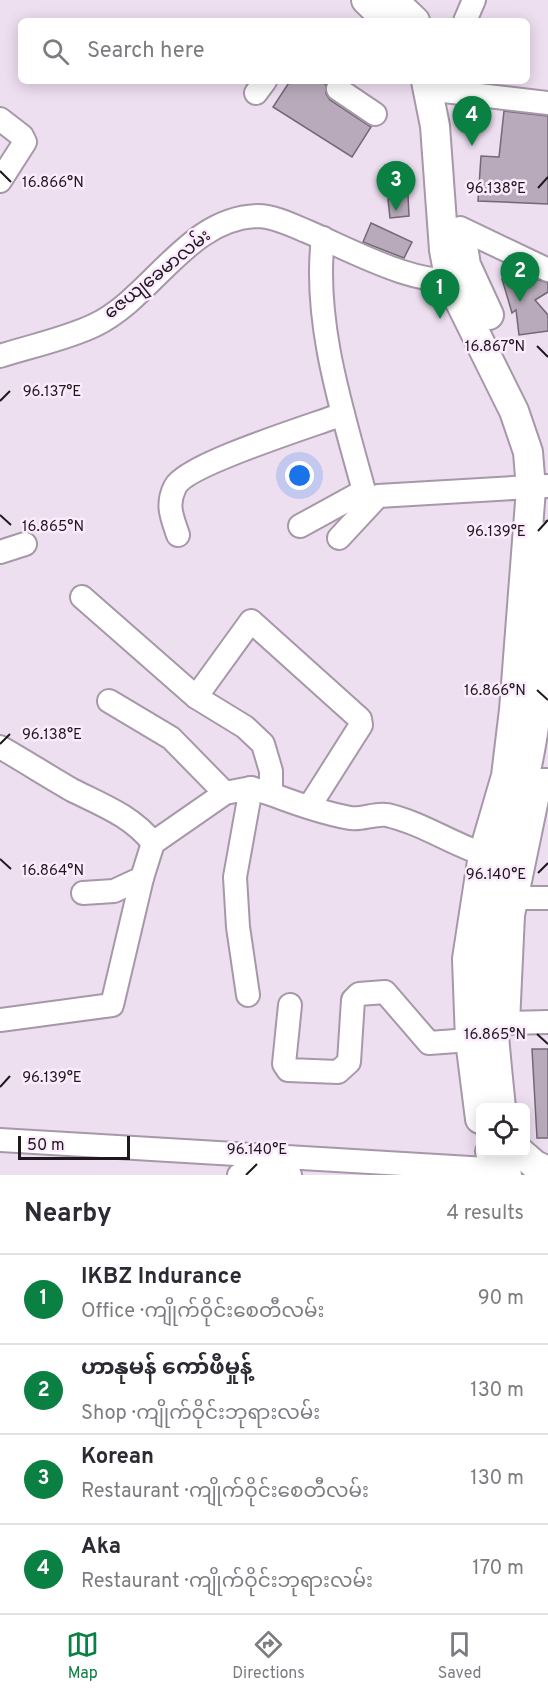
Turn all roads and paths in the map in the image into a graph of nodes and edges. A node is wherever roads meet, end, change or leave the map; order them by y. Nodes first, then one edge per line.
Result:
1 (474, 0) edge
2 (380, 11) edge
3 (404, 18) edge
4 (466, 18) edge
5 (336, 84) edge
6 (435, 84) edge
7 (548, 103) edge
8 (375, 114) dead end
9 (0, 119) edge
10 (0, 181) edge
11 (460, 228) junction
12 (323, 238) junction
13 (548, 270) edge
14 (460, 279) junction
15 (0, 356) edge
16 (343, 414) junction
17 (548, 464) edge
18 (540, 487) edge
19 (300, 526) dead end
20 (548, 531) edge
21 (178, 535) dead end
22 (339, 538) dead end
23 (25, 544) dead end
24 (0, 552) edge
25 (534, 568) junction
26 (82, 597) dead end
27 (535, 661) edge
28 (196, 697) junction
29 (109, 701) dead end
30 (0, 747) edge
31 (548, 780) edge
32 (261, 791) junction
33 (225, 793) junction
34 (309, 807) junction
35 (153, 843) junction
36 (494, 858) junction
37 (142, 878) junction
38 (83, 893) dead end
39 (516, 898) junction
40 (548, 898) edge
41 (248, 995) dead end
42 (290, 1005) dead end
43 (0, 1020) edge
44 (548, 1022) edge
45 (470, 1040) junction
46 (478, 1103) edge
47 (501, 1103) edge
48 (0, 1140) edge
49 (500, 1163) edge
50 (548, 1171) edge
51 (239, 1175) edge
52 (290, 1175) edge

1 - 4 street
2 - 3 main road
5 - 8 street
6 - 7 street
6 - 11 main road
6 - 14 main road
9 - 10 street
11 - 13 street
11 - 14 main road
12 - 14 street, ဇေယျခေမာလမ်း
12 - 15 street, ဇေယျခေမာလမ်း
12 - 16 street
14 - 17 main road
14 - 18 main road
16 - 19 street
16 - 21 street
18 - 22 street
18 - 25 main road
20 - 25 main road
23 - 24 street
25 - 27 main road
26 - 28 street
27 - 36 main road
28 - 32 street
28 - 34 street
29 - 33 street
30 - 35 street
31 - 39 street
32 - 33 street
32 - 34 street
32 - 41 street
33 - 35 street
34 - 36 street
35 - 37 street
36 - 45 main road
36 - 47 main road
37 - 38 street
37 - 43 street
39 - 40 street
39 - 44 street
42 - 45 street
45 - 46 main road
48 - 49 street
49 - 50 main road
51 - 52 street

